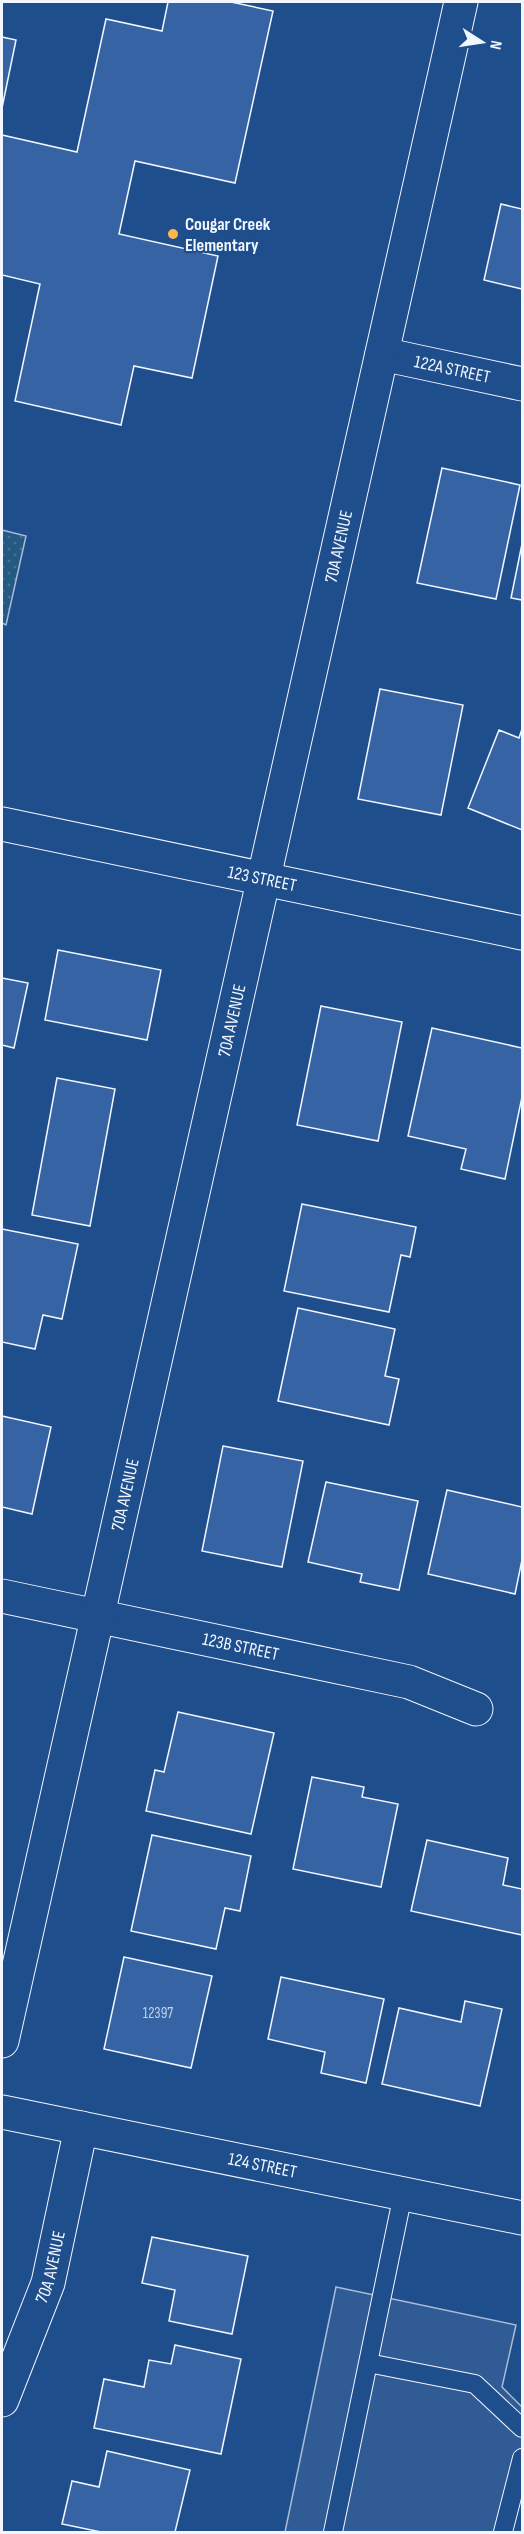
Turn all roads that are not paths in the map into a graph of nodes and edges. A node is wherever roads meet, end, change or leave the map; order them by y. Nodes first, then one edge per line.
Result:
1 (461, 2) edge
2 (382, 354) junction
3 (522, 384) edge
4 (2, 824) edge
5 (263, 880) junction
6 (522, 933) edge
7 (2, 1596) edge
8 (96, 1615) junction
9 (476, 1709) dead end
10 (2, 2041) edge
11 (2, 2112) edge
12 (81, 2128) junction
13 (403, 2194) junction
14 (522, 2218) edge
15 (368, 2363) junction
16 (2, 2400) edge
17 (522, 2428) edge
18 (522, 2458) edge
19 (333, 2532) edge
20 (503, 2532) edge

1 - 2 street, 70A AVENUE
2 - 3 street, 122A STREET
2 - 5 street, 70A AVENUE
4 - 5 street, 123 STREET
5 - 6 street, 123 STREET
5 - 8 street, 70A AVENUE
7 - 8 street, 123B STREET
8 - 9 street, 123B STREET
8 - 10 street, 70A AVENUE
11 - 12 street, 124 STREET
12 - 13 street, 124 STREET
12 - 16 street, 70A AVENUE
13 - 14 street, 124 STREET
13 - 15 lane
15 - 17 lane
15 - 19 lane
18 - 20 lane

